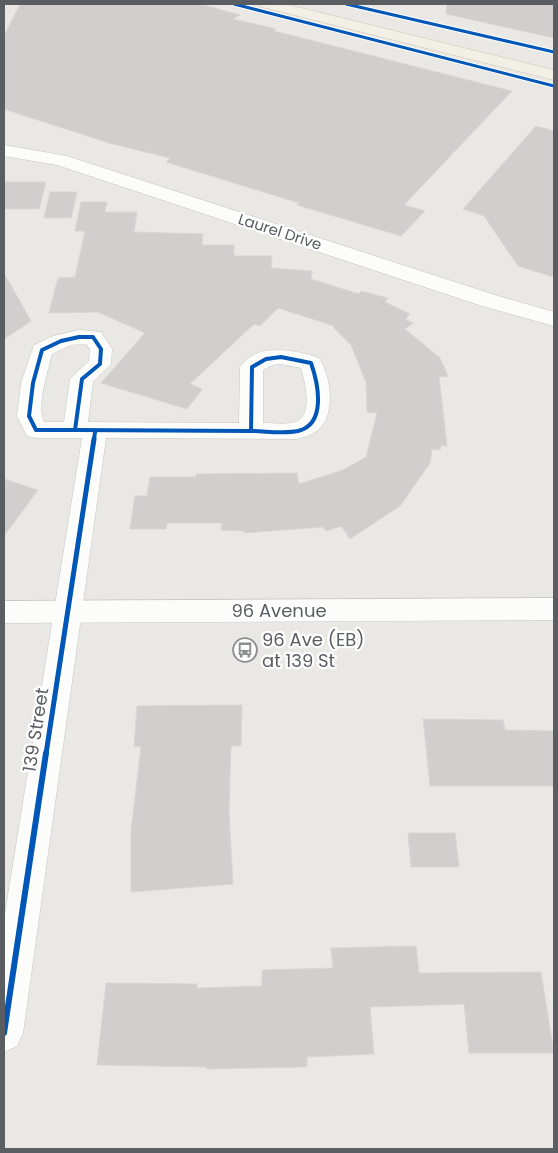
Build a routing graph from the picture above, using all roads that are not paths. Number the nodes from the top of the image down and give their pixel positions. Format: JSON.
{"nodes":[{"id":1,"x":267,"y":4,"type":"edge"},
{"id":2,"x":310,"y":4,"type":"edge"},
{"id":3,"x":554,"y":60,"type":"edge"},
{"id":4,"x":554,"y":75,"type":"edge"},
{"id":5,"x":4,"y":150,"type":"edge"},
{"id":6,"x":554,"y":318,"type":"edge"},
{"id":7,"x":251,"y":431,"type":"dead end"},
{"id":8,"x":554,"y":609,"type":"edge"},
{"id":9,"x":4,"y":612,"type":"edge"},
{"id":10,"x":68,"y":612,"type":"junction"},
{"id":11,"x":4,"y":1033,"type":"edge"}],
"edges":[{"from":1,"to":4,"type":"main road"},
{"from":2,"to":3,"type":"main road"},
{"from":5,"to":6,"type":"street","name":"Laurel Drive"},
{"from":7,"to":10,"type":"street","name":"139 Street"},
{"from":8,"to":10,"type":"street","name":"96 Avenue"},
{"from":9,"to":10,"type":"street","name":"96 Avenue"},
{"from":10,"to":11,"type":"street","name":"139 Street"}]}
